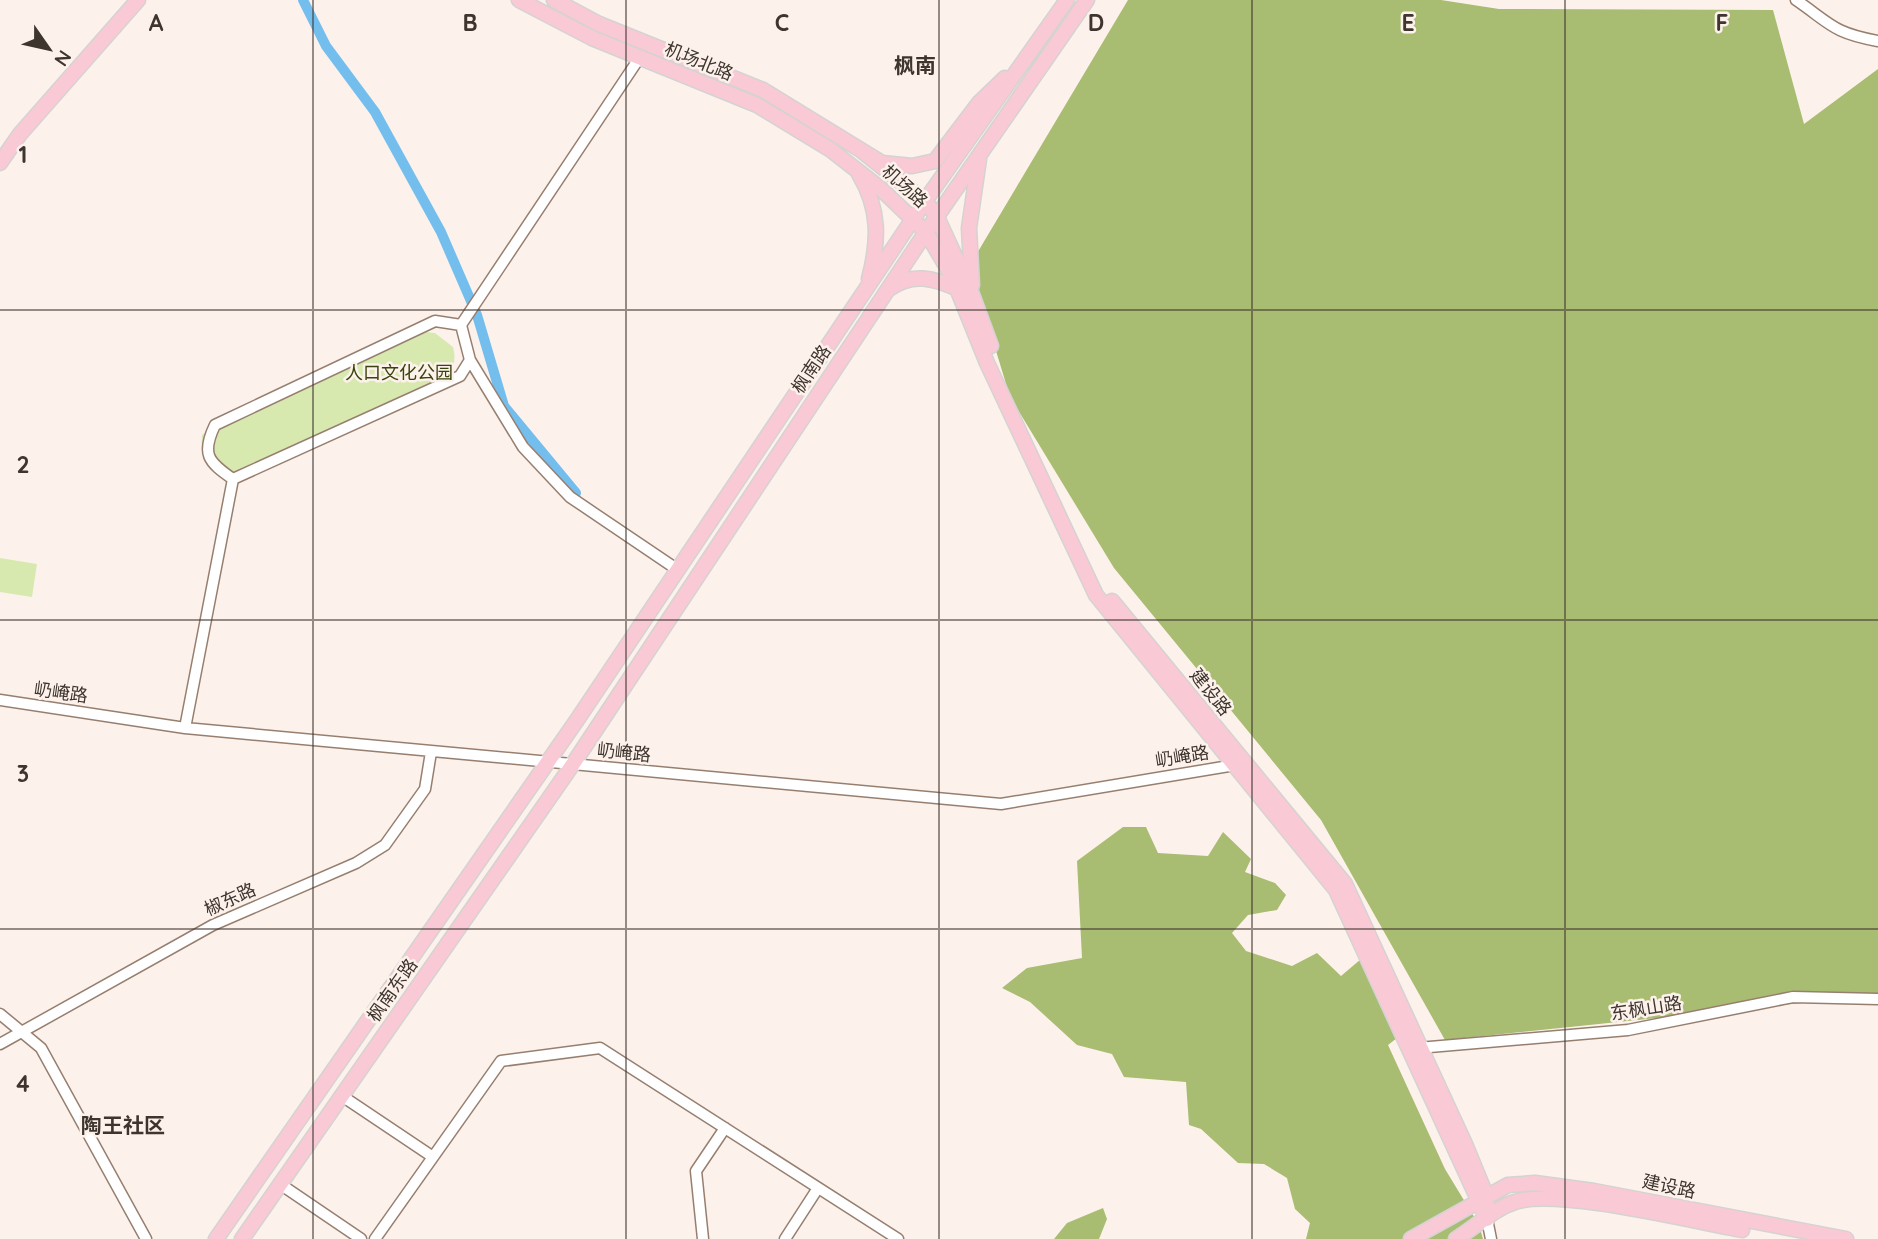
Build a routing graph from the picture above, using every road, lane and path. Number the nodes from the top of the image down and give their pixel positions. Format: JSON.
{"nodes":[{"id":1,"x":138,"y":0,"type":"edge"},
{"id":2,"x":519,"y":0,"type":"edge"},
{"id":3,"x":554,"y":0,"type":"edge"},
{"id":4,"x":1067,"y":0,"type":"edge"},
{"id":5,"x":1087,"y":0,"type":"edge"},
{"id":6,"x":1796,"y":0,"type":"edge"},
{"id":7,"x":1878,"y":41,"type":"edge"},
{"id":8,"x":640,"y":57,"type":"junction"},
{"id":9,"x":1019,"y":68,"type":"junction"},
{"id":10,"x":862,"y":151,"type":"junction"},
{"id":11,"x":980,"y":154,"type":"junction"},
{"id":12,"x":0,"y":163,"type":"edge"},
{"id":13,"x":857,"y":170,"type":"junction"},
{"id":14,"x":925,"y":201,"type":"junction"},
{"id":15,"x":937,"y":216,"type":"junction"},
{"id":16,"x":913,"y":218,"type":"junction"},
{"id":17,"x":926,"y":232,"type":"junction"},
{"id":18,"x":867,"y":287,"type":"junction"},
{"id":19,"x":958,"y":289,"type":"junction"},
{"id":20,"x":887,"y":290,"type":"junction"},
{"id":21,"x":973,"y":297,"type":"junction"},
{"id":22,"x":461,"y":325,"type":"junction"},
{"id":23,"x":470,"y":360,"type":"junction"},
{"id":24,"x":233,"y":480,"type":"junction"},
{"id":25,"x":678,"y":570,"type":"junction"},
{"id":26,"x":0,"y":700,"type":"edge"},
{"id":27,"x":185,"y":728,"type":"junction"},
{"id":28,"x":431,"y":752,"type":"junction"},
{"id":29,"x":549,"y":761,"type":"junction"},
{"id":30,"x":573,"y":764,"type":"junction"},
{"id":31,"x":1238,"y":764,"type":"junction"},
{"id":32,"x":1878,"y":999,"type":"edge"},
{"id":33,"x":0,"y":1014,"type":"edge"},
{"id":34,"x":22,"y":1032,"type":"junction"},
{"id":35,"x":0,"y":1044,"type":"edge"},
{"id":36,"x":1418,"y":1048,"type":"junction"},
{"id":37,"x":342,"y":1096,"type":"junction"},
{"id":38,"x":725,"y":1128,"type":"junction"},
{"id":39,"x":433,"y":1157,"type":"junction"},
{"id":40,"x":280,"y":1184,"type":"junction"},
{"id":41,"x":818,"y":1188,"type":"junction"},
{"id":42,"x":1481,"y":1198,"type":"junction"},
{"id":43,"x":1487,"y":1219,"type":"junction"},
{"id":44,"x":146,"y":1239,"type":"edge"},
{"id":45,"x":216,"y":1239,"type":"edge"},
{"id":46,"x":242,"y":1239,"type":"edge"},
{"id":47,"x":361,"y":1239,"type":"edge"},
{"id":48,"x":375,"y":1239,"type":"edge"},
{"id":49,"x":703,"y":1239,"type":"edge"},
{"id":50,"x":785,"y":1239,"type":"edge"},
{"id":51,"x":898,"y":1239,"type":"edge"},
{"id":52,"x":1411,"y":1239,"type":"edge"},
{"id":53,"x":1456,"y":1239,"type":"edge"},
{"id":54,"x":1491,"y":1239,"type":"edge"},
{"id":55,"x":1790,"y":1239,"type":"edge"},
{"id":56,"x":1846,"y":1239,"type":"edge"}],
"edges":[{"from":1,"to":12,"type":"main road"},
{"from":2,"to":8,"type":"main road","name":"机场北路"},
{"from":3,"to":10,"type":"main road","name":"机场北路"},
{"from":4,"to":9,"type":"main road","name":"枫南路"},
{"from":5,"to":11,"type":"main road","name":"枫南路"},
{"from":6,"to":7,"type":"street"},
{"from":8,"to":13,"type":"main road","name":"机场北路"},
{"from":8,"to":22,"type":"street"},
{"from":9,"to":10,"type":"main road"},
{"from":9,"to":14,"type":"main road","name":"枫南路"},
{"from":10,"to":14,"type":"main road","name":"机场路"},
{"from":11,"to":15,"type":"main road","name":"枫南路"},
{"from":11,"to":21,"type":"main road"},
{"from":13,"to":16,"type":"main road","name":"机场路"},
{"from":13,"to":18,"type":"main road"},
{"from":14,"to":15,"type":"main road","name":"建设路"},
{"from":14,"to":16,"type":"main road","name":"枫南路"},
{"from":15,"to":17,"type":"main road","name":"枫南路"},
{"from":15,"to":21,"type":"main road","name":"建设路"},
{"from":16,"to":17,"type":"main road","name":"机场路"},
{"from":16,"to":18,"type":"main road","name":"枫南路"},
{"from":17,"to":19,"type":"main road","name":"建设路"},
{"from":17,"to":20,"type":"main road","name":"枫南路"},
{"from":18,"to":25,"type":"main road","name":"枫南路"},
{"from":19,"to":20,"type":"main road"},
{"from":19,"to":31,"type":"main road","name":"建设路"},
{"from":20,"to":30,"type":"main road","name":"枫南路"},
{"from":21,"to":31,"type":"main road","name":"建设路"},
{"from":22,"to":23,"type":"street"},
{"from":22,"to":24,"type":"street"},
{"from":23,"to":24,"type":"street"},
{"from":23,"to":25,"type":"street"},
{"from":24,"to":27,"type":"street"},
{"from":25,"to":29,"type":"main road","name":"枫南路"},
{"from":26,"to":27,"type":"street","name":"屷崦路"},
{"from":27,"to":28,"type":"street","name":"屷崦路"},
{"from":28,"to":29,"type":"street","name":"屷崦路"},
{"from":28,"to":34,"type":"street","name":"椒东路"},
{"from":29,"to":30,"type":"street","name":"屷崦路"},
{"from":29,"to":45,"type":"main road","name":"枫南路"},
{"from":30,"to":31,"type":"street","name":"屷崦路"},
{"from":30,"to":37,"type":"main road","name":"枫南东路"},
{"from":31,"to":36,"type":"main road","name":"建设路"},
{"from":31,"to":42,"type":"main road","name":"建设路"},
{"from":32,"to":36,"type":"street","name":"东枫山路"},
{"from":33,"to":34,"type":"street"},
{"from":34,"to":35,"type":"street","name":"椒东路"},
{"from":34,"to":44,"type":"street"},
{"from":36,"to":42,"type":"main road","name":"建设路"},
{"from":37,"to":39,"type":"street"},
{"from":37,"to":40,"type":"main road","name":"枫南东路"},
{"from":38,"to":39,"type":"street"},
{"from":38,"to":41,"type":"street"},
{"from":38,"to":49,"type":"street"},
{"from":39,"to":48,"type":"street"},
{"from":40,"to":46,"type":"main road","name":"枫南东路"},
{"from":40,"to":47,"type":"street"},
{"from":41,"to":50,"type":"street"},
{"from":41,"to":51,"type":"street"},
{"from":42,"to":43,"type":"main road","name":"建设路"},
{"from":42,"to":52,"type":"main road","name":"建设路"},
{"from":42,"to":56,"type":"main road","name":"建设路"},
{"from":43,"to":53,"type":"main road","name":"建设路"},
{"from":43,"to":54,"type":"street"},
{"from":43,"to":55,"type":"main road","name":"建设路"}]}
